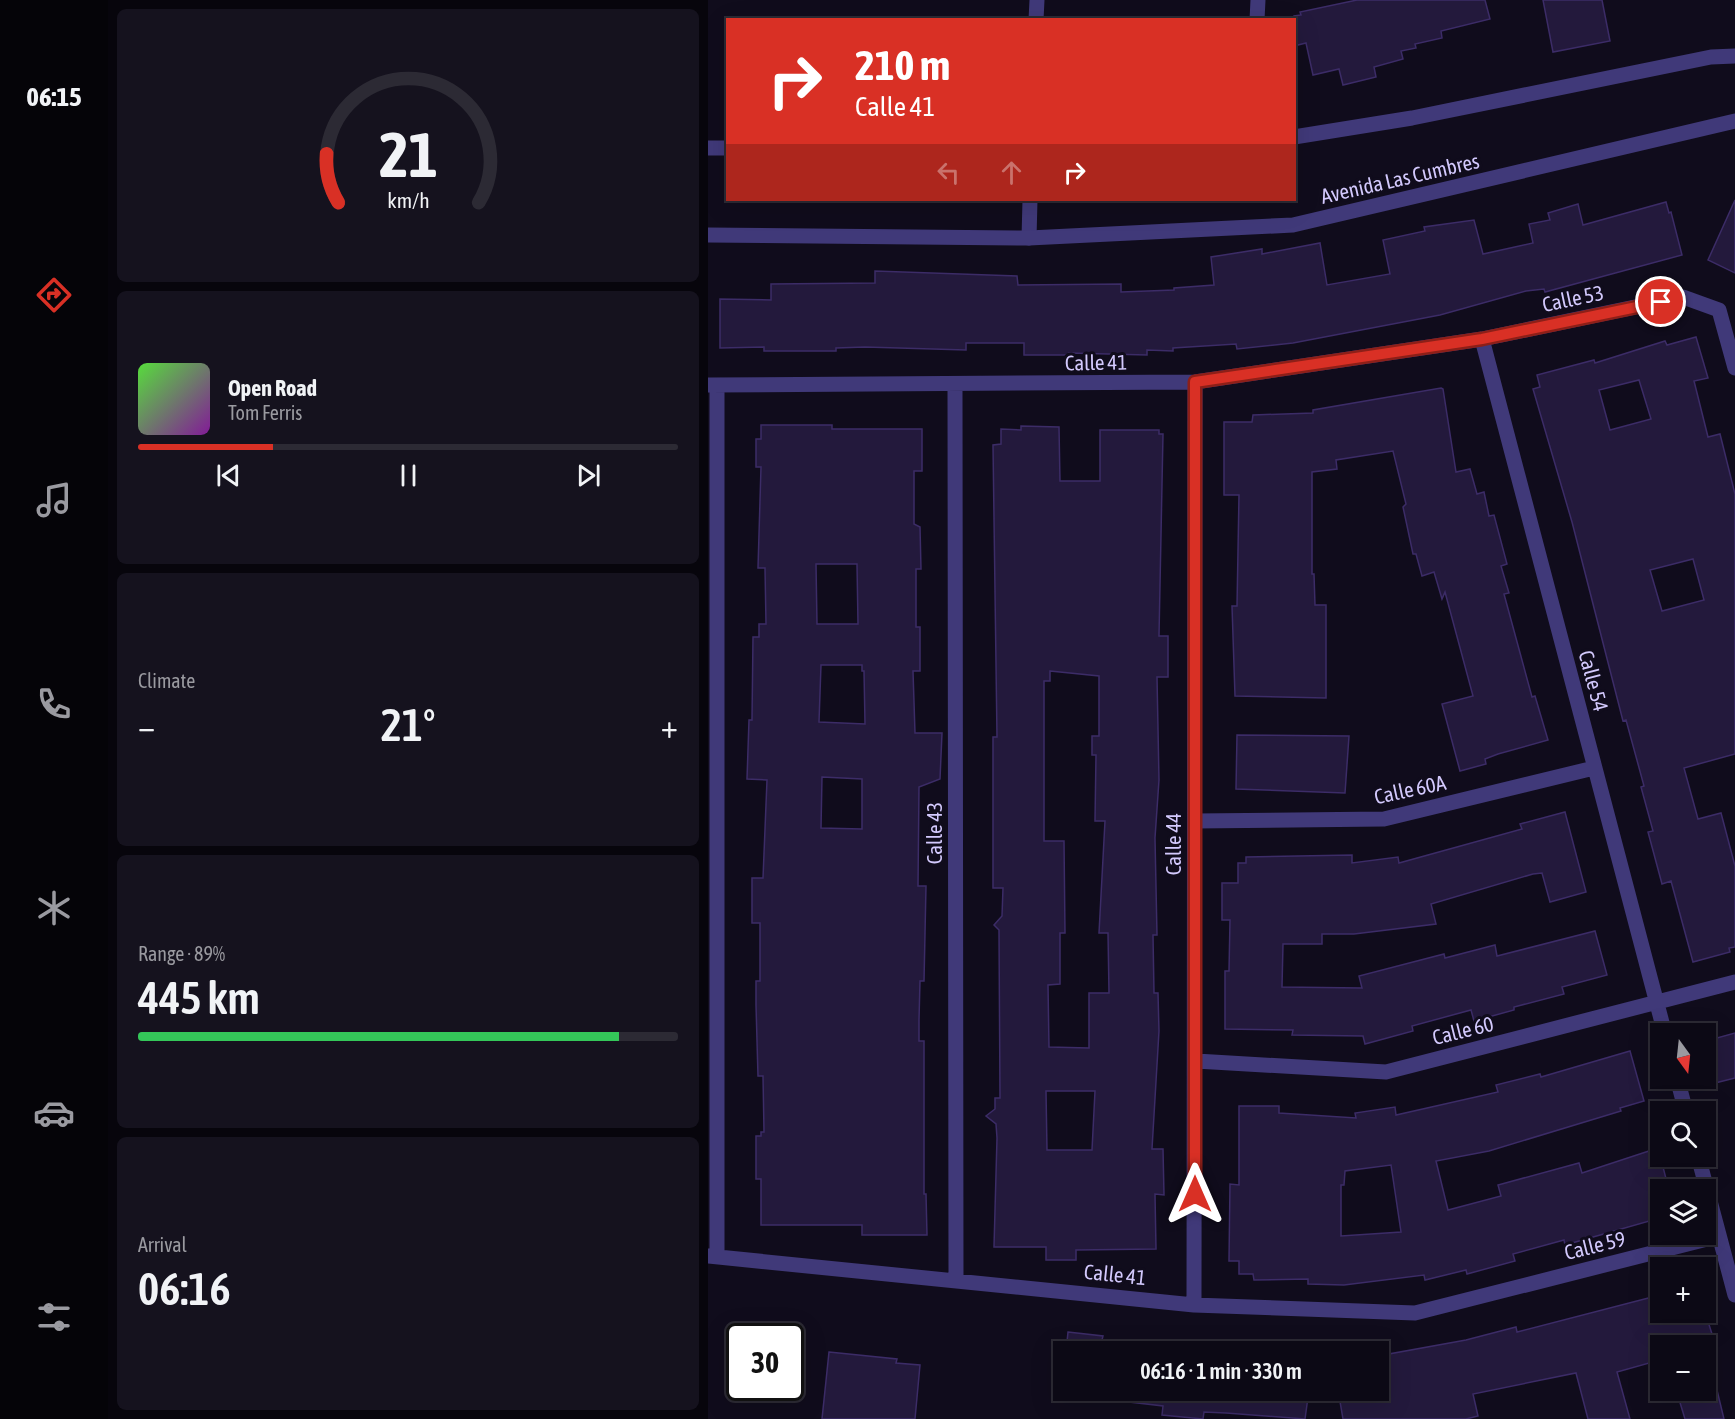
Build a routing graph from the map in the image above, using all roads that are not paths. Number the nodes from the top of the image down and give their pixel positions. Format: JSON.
{"nodes":[{"id":1,"x":1037,"y":0,"type":"edge"},
{"id":2,"x":1258,"y":0,"type":"edge"},
{"id":3,"x":1036,"y":18,"type":"edge"},
{"id":4,"x":1257,"y":18,"type":"edge"},
{"id":5,"x":1735,"y":56,"type":"edge"},
{"id":6,"x":1735,"y":121,"type":"edge"},
{"id":7,"x":1296,"y":137,"type":"edge"},
{"id":8,"x":708,"y":148,"type":"edge"},
{"id":9,"x":726,"y":148,"type":"edge"},
{"id":10,"x":1030,"y":201,"type":"edge"},
{"id":11,"x":708,"y":235,"type":"edge"},
{"id":12,"x":1029,"y":238,"type":"junction"},
{"id":13,"x":1482,"y":339,"type":"junction"},
{"id":14,"x":1735,"y":368,"type":"edge"},
{"id":15,"x":1195,"y":382,"type":"junction"},
{"id":16,"x":712,"y":385,"type":"edge"},
{"id":17,"x":955,"y":386,"type":"junction"},
{"id":18,"x":1594,"y":768,"type":"junction"},
{"id":19,"x":1195,"y":821,"type":"junction"},
{"id":20,"x":1735,"y":982,"type":"edge"},
{"id":21,"x":1657,"y":1003,"type":"junction"},
{"id":22,"x":1662,"y":1023,"type":"edge"},
{"id":23,"x":1196,"y":1061,"type":"junction"},
{"id":24,"x":1701,"y":1167,"type":"edge"},
{"id":25,"x":1719,"y":1236,"type":"junction"},
{"id":26,"x":713,"y":1256,"type":"edge"},
{"id":27,"x":956,"y":1281,"type":"junction"},
{"id":28,"x":1515,"y":1288,"type":"joint"},
{"id":29,"x":1735,"y":1295,"type":"edge"},
{"id":30,"x":1194,"y":1305,"type":"junction"}],
"edges":[{"from":1,"to":3,"type":"street"},
{"from":2,"to":4,"type":"street"},
{"from":5,"to":7,"type":"street"},
{"from":6,"to":12,"type":"street","name":"Avenida Las Cumbres"},
{"from":8,"to":9,"type":"street"},
{"from":10,"to":12,"type":"street"},
{"from":11,"to":12,"type":"street","name":"Avenida Las Cumbres"},
{"from":13,"to":14,"type":"street","name":"Calle 53"},
{"from":13,"to":15,"type":"street","name":"Calle 41"},
{"from":13,"to":18,"type":"street","name":"Calle 54"},
{"from":15,"to":17,"type":"street","name":"Calle 41"},
{"from":15,"to":19,"type":"street","name":"Calle 44"},
{"from":16,"to":17,"type":"street","name":"Calle 41"},
{"from":16,"to":26,"type":"street"},
{"from":17,"to":27,"type":"street","name":"Calle 43"},
{"from":18,"to":19,"type":"street","name":"Calle 60A"},
{"from":18,"to":21,"type":"street","name":"Calle 54"},
{"from":19,"to":23,"type":"street","name":"Calle 44"},
{"from":20,"to":21,"type":"street","name":"Calle 60"},
{"from":21,"to":22,"type":"street","name":"Calle 54"},
{"from":21,"to":23,"type":"street","name":"Calle 60"},
{"from":23,"to":30,"type":"street","name":"Calle 44"},
{"from":24,"to":25,"type":"street"},
{"from":25,"to":28,"type":"street","name":"Calle 59"},
{"from":25,"to":29,"type":"street"},
{"from":26,"to":27,"type":"street","name":"Calle 41"},
{"from":27,"to":30,"type":"street","name":"Calle 41"},
{"from":28,"to":30,"type":"street","name":"Calle 41"}]}
